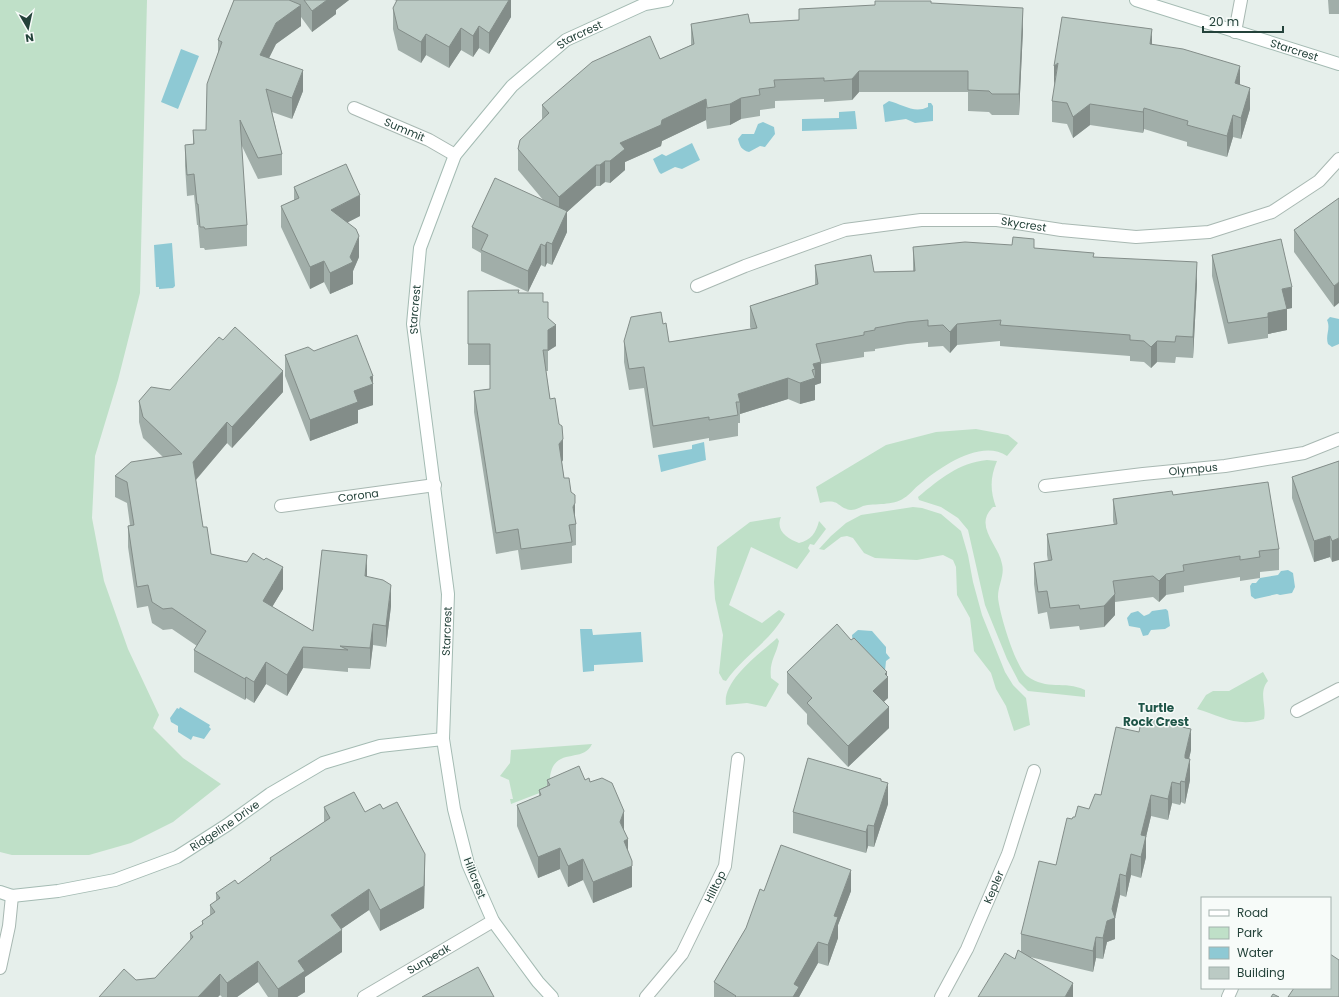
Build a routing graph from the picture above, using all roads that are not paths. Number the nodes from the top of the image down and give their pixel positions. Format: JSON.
{"nodes":[{"id":1,"x":667,"y":0,"type":"edge"},
{"id":2,"x":1136,"y":0,"type":"edge"},
{"id":3,"x":1241,"y":0,"type":"edge"},
{"id":4,"x":1234,"y":32,"type":"junction"},
{"id":5,"x":1339,"y":64,"type":"edge"},
{"id":6,"x":354,"y":108,"type":"dead end"},
{"id":7,"x":455,"y":155,"type":"junction"},
{"id":8,"x":1339,"y":158,"type":"edge"},
{"id":9,"x":697,"y":286,"type":"dead end"},
{"id":10,"x":1339,"y":439,"type":"edge"},
{"id":11,"x":435,"y":485,"type":"junction"},
{"id":12,"x":1045,"y":486,"type":"dead end"},
{"id":13,"x":280,"y":506,"type":"dead end"},
{"id":14,"x":1339,"y":689,"type":"edge"},
{"id":15,"x":1296,"y":711,"type":"dead end"},
{"id":16,"x":443,"y":739,"type":"junction"},
{"id":17,"x":738,"y":759,"type":"dead end"},
{"id":18,"x":1034,"y":771,"type":"dead end"},
{"id":19,"x":0,"y":892,"type":"edge"},
{"id":20,"x":12,"y":896,"type":"junction"},
{"id":21,"x":493,"y":921,"type":"junction"},
{"id":22,"x":0,"y":968,"type":"edge"},
{"id":23,"x":364,"y":997,"type":"edge"},
{"id":24,"x":552,"y":997,"type":"edge"},
{"id":25,"x":646,"y":997,"type":"edge"},
{"id":26,"x":941,"y":997,"type":"edge"}],
"edges":[{"from":1,"to":7,"type":"street","name":"Starcrest"},
{"from":2,"to":4,"type":"street","name":"Starcrest"},
{"from":3,"to":4,"type":"street"},
{"from":4,"to":5,"type":"street","name":"Starcrest"},
{"from":6,"to":7,"type":"street","name":"Summit"},
{"from":7,"to":11,"type":"street","name":"Starcrest"},
{"from":8,"to":9,"type":"street","name":"Skycrest"},
{"from":10,"to":12,"type":"street","name":"Olympus"},
{"from":11,"to":13,"type":"street","name":"Corona"},
{"from":11,"to":16,"type":"street","name":"Starcrest"},
{"from":14,"to":15,"type":"street"},
{"from":16,"to":20,"type":"street","name":"Ridgeline Drive"},
{"from":16,"to":21,"type":"street","name":"Hillcrest"},
{"from":17,"to":25,"type":"street","name":"Hilltop"},
{"from":18,"to":26,"type":"street","name":"Kepler"},
{"from":19,"to":20,"type":"street","name":"Ridgeline Drive"},
{"from":20,"to":22,"type":"street"},
{"from":21,"to":23,"type":"street","name":"Sunpeak"},
{"from":21,"to":24,"type":"street","name":"Hillcrest"}]}
